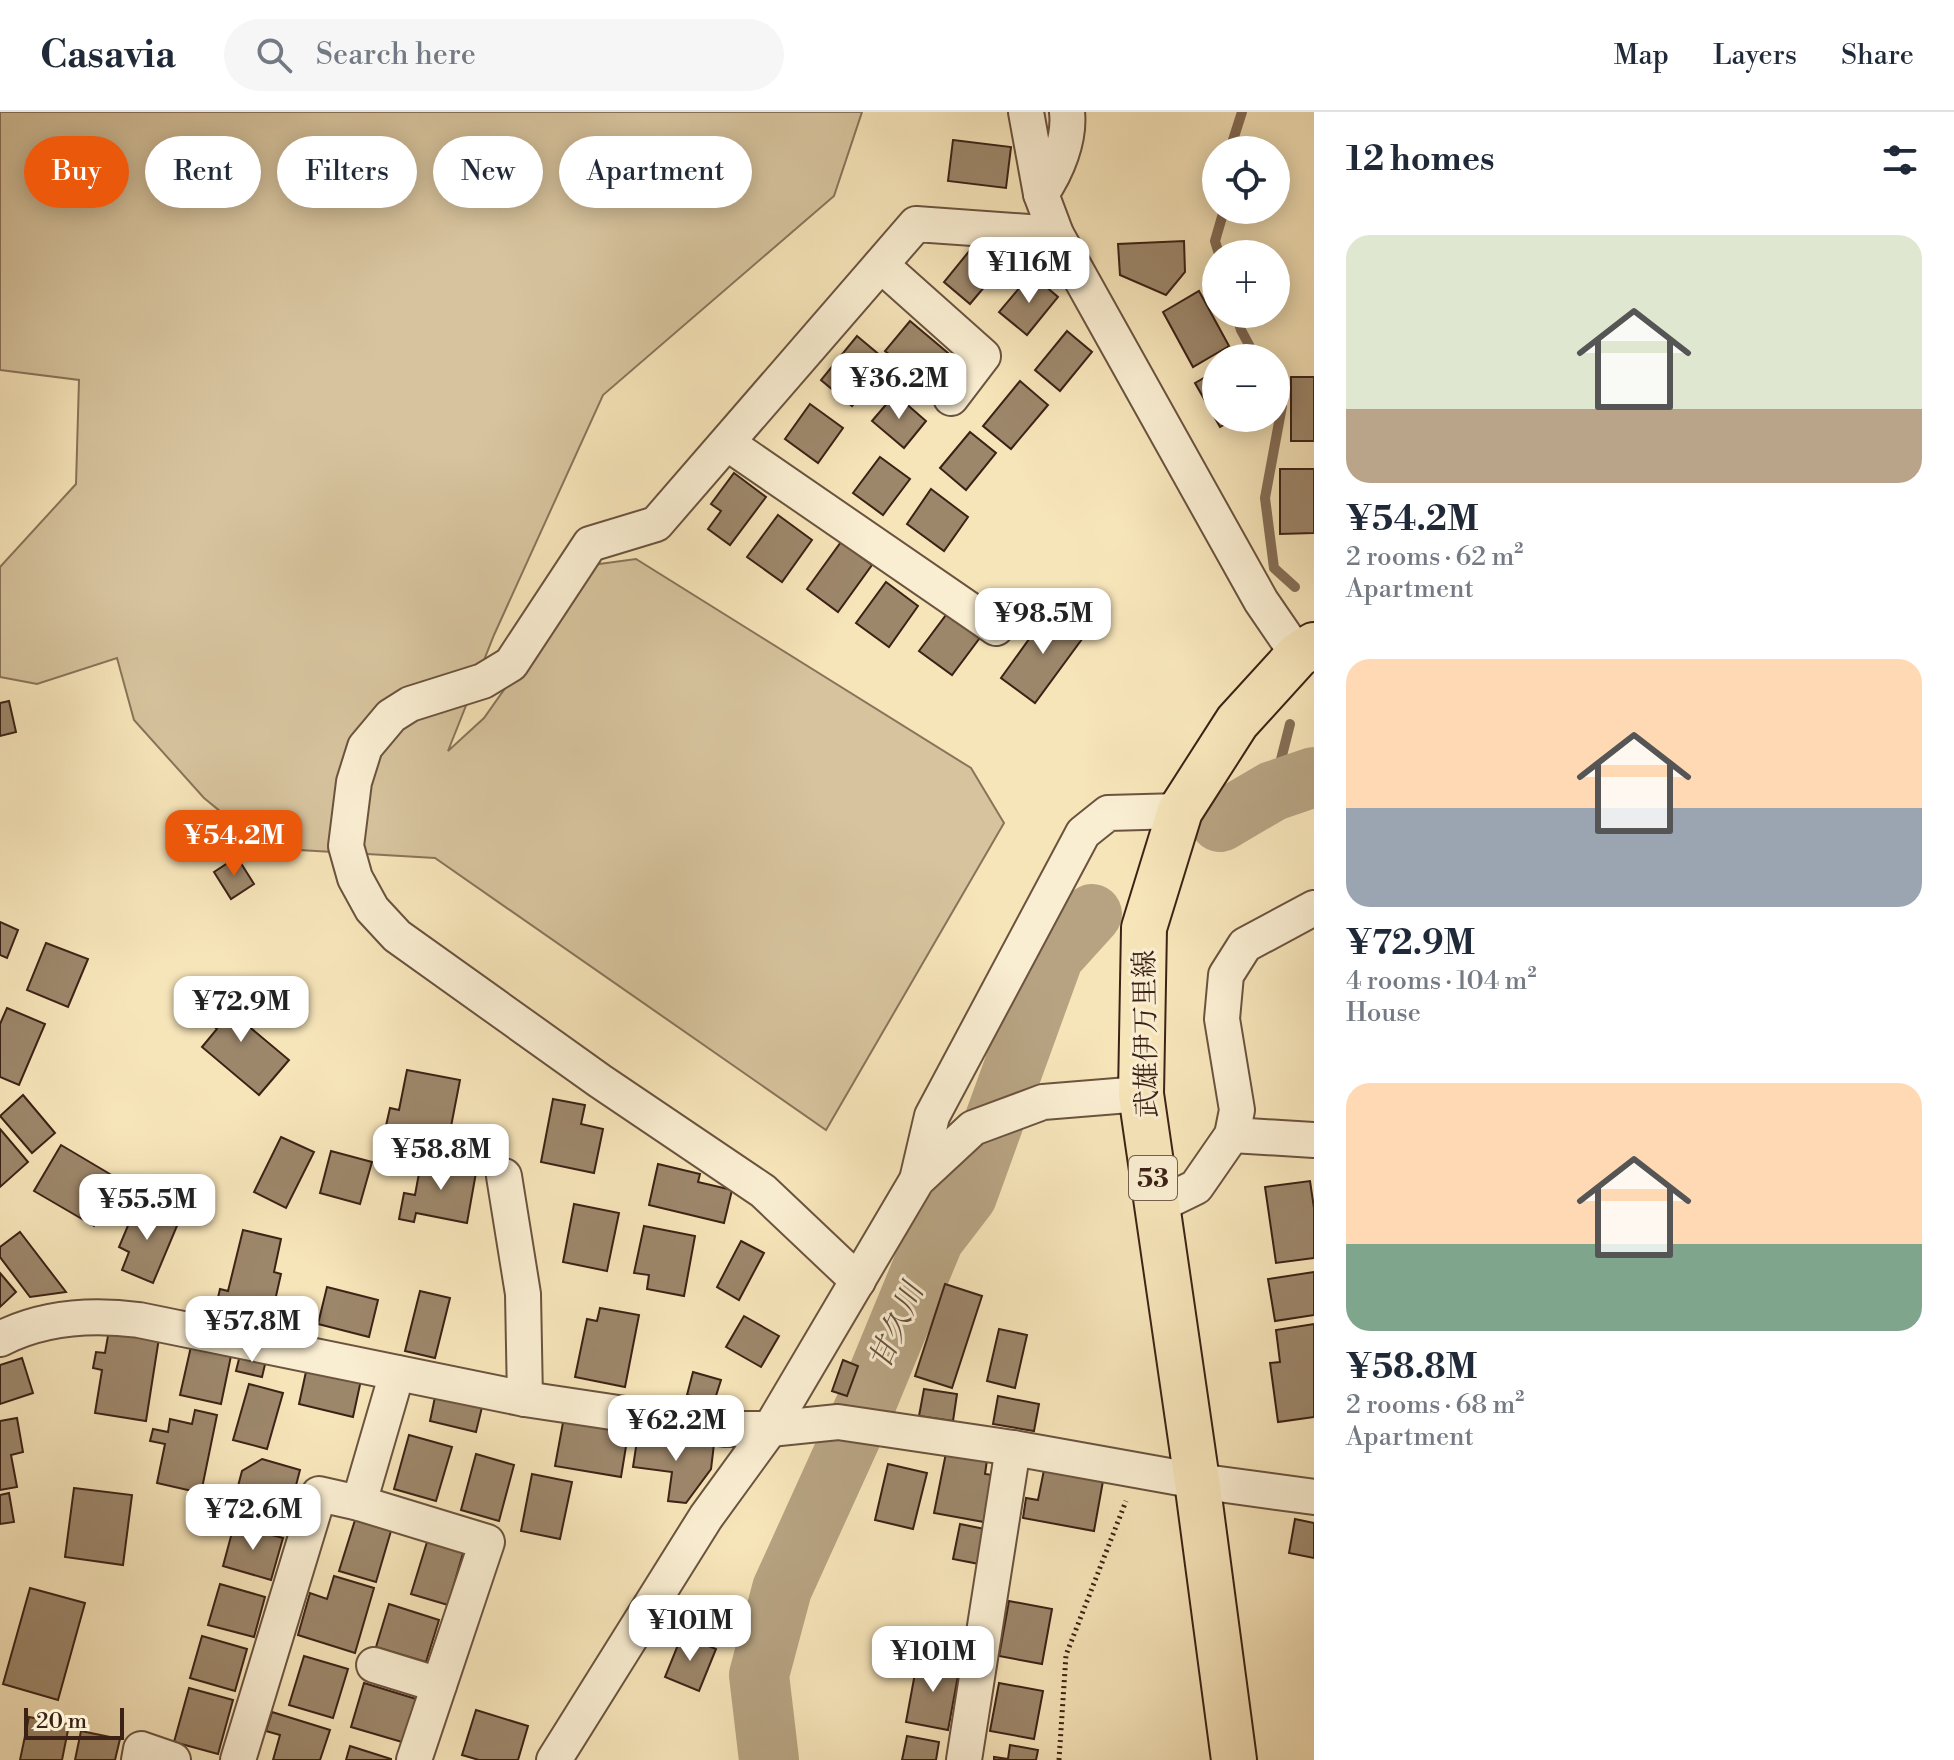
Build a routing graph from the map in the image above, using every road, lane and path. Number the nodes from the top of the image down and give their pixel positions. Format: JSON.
{"nodes":[{"id":1,"x":1026,"y":112,"type":"edge"},
{"id":2,"x":1067,"y":112,"type":"edge"},
{"id":3,"x":1041,"y":194,"type":"junction"},
{"id":4,"x":1056,"y":234,"type":"junction"},
{"id":5,"x":881,"y":265,"type":"junction"},
{"id":6,"x":951,"y":398,"type":"dead end"},
{"id":7,"x":727,"y":443,"type":"junction"},
{"id":8,"x":996,"y":628,"type":"dead end"},
{"id":9,"x":1306,"y":650,"type":"edge"},
{"id":10,"x":1180,"y":811,"type":"junction"},
{"id":11,"x":1314,"y":908,"type":"edge"},
{"id":12,"x":1141,"y":1094,"type":"junction"},
{"id":13,"x":1232,"y":1135,"type":"junction"},
{"id":14,"x":1314,"y":1140,"type":"edge"},
{"id":15,"x":504,"y":1176,"type":"dead end"},
{"id":16,"x":917,"y":1180,"type":"junction"},
{"id":17,"x":1157,"y":1206,"type":"junction"},
{"id":18,"x":858,"y":1281,"type":"junction"},
{"id":19,"x":0,"y":1339,"type":"edge"},
{"id":20,"x":397,"y":1373,"type":"junction"},
{"id":21,"x":525,"y":1399,"type":"junction"},
{"id":22,"x":770,"y":1429,"type":"junction"},
{"id":23,"x":1013,"y":1448,"type":"junction"},
{"id":24,"x":1138,"y":1470,"type":"junction"},
{"id":25,"x":1197,"y":1481,"type":"junction"},
{"id":26,"x":1314,"y":1497,"type":"edge"},
{"id":27,"x":359,"y":1503,"type":"junction"},
{"id":28,"x":374,"y":1665,"type":"dead end"},
{"id":29,"x":439,"y":1685,"type":"junction"},
{"id":30,"x":139,"y":1760,"type":"edge"},
{"id":31,"x":173,"y":1760,"type":"edge"},
{"id":32,"x":238,"y":1760,"type":"edge"},
{"id":33,"x":414,"y":1760,"type":"edge"},
{"id":34,"x":554,"y":1760,"type":"edge"},
{"id":35,"x":964,"y":1760,"type":"edge"},
{"id":36,"x":1059,"y":1760,"type":"edge"},
{"id":37,"x":1234,"y":1760,"type":"edge"}],
"edges":[{"from":1,"to":3,"type":"street"},
{"from":2,"to":3,"type":"street"},
{"from":3,"to":4,"type":"street"},
{"from":4,"to":5,"type":"street"},
{"from":4,"to":9,"type":"street"},
{"from":5,"to":6,"type":"street"},
{"from":5,"to":7,"type":"street"},
{"from":7,"to":8,"type":"street"},
{"from":7,"to":18,"type":"street"},
{"from":9,"to":10,"type":"main road","name":"武雄伊万里線","number":"53"},
{"from":10,"to":12,"type":"main road","name":"武雄伊万里線","number":"53"},
{"from":10,"to":16,"type":"street"},
{"from":11,"to":13,"type":"street"},
{"from":12,"to":16,"type":"street"},
{"from":12,"to":17,"type":"main road","name":"武雄伊万里線","number":"53"},
{"from":13,"to":14,"type":"street"},
{"from":13,"to":17,"type":"street"},
{"from":15,"to":21,"type":"street"},
{"from":16,"to":18,"type":"street"},
{"from":17,"to":25,"type":"main road","name":"武雄伊万里線","number":"53"},
{"from":18,"to":22,"type":"street"},
{"from":19,"to":20,"type":"street"},
{"from":20,"to":21,"type":"street"},
{"from":20,"to":27,"type":"street"},
{"from":21,"to":22,"type":"street"},
{"from":22,"to":23,"type":"street"},
{"from":22,"to":34,"type":"street"},
{"from":23,"to":24,"type":"street"},
{"from":23,"to":35,"type":"street"},
{"from":24,"to":25,"type":"street"},
{"from":24,"to":36,"type":"path"},
{"from":25,"to":26,"type":"street"},
{"from":25,"to":37,"type":"main road","name":"武雄伊万里線","number":"53"},
{"from":27,"to":29,"type":"street"},
{"from":27,"to":32,"type":"street"},
{"from":28,"to":29,"type":"street"},
{"from":29,"to":33,"type":"street"},
{"from":30,"to":31,"type":"street"}]}
